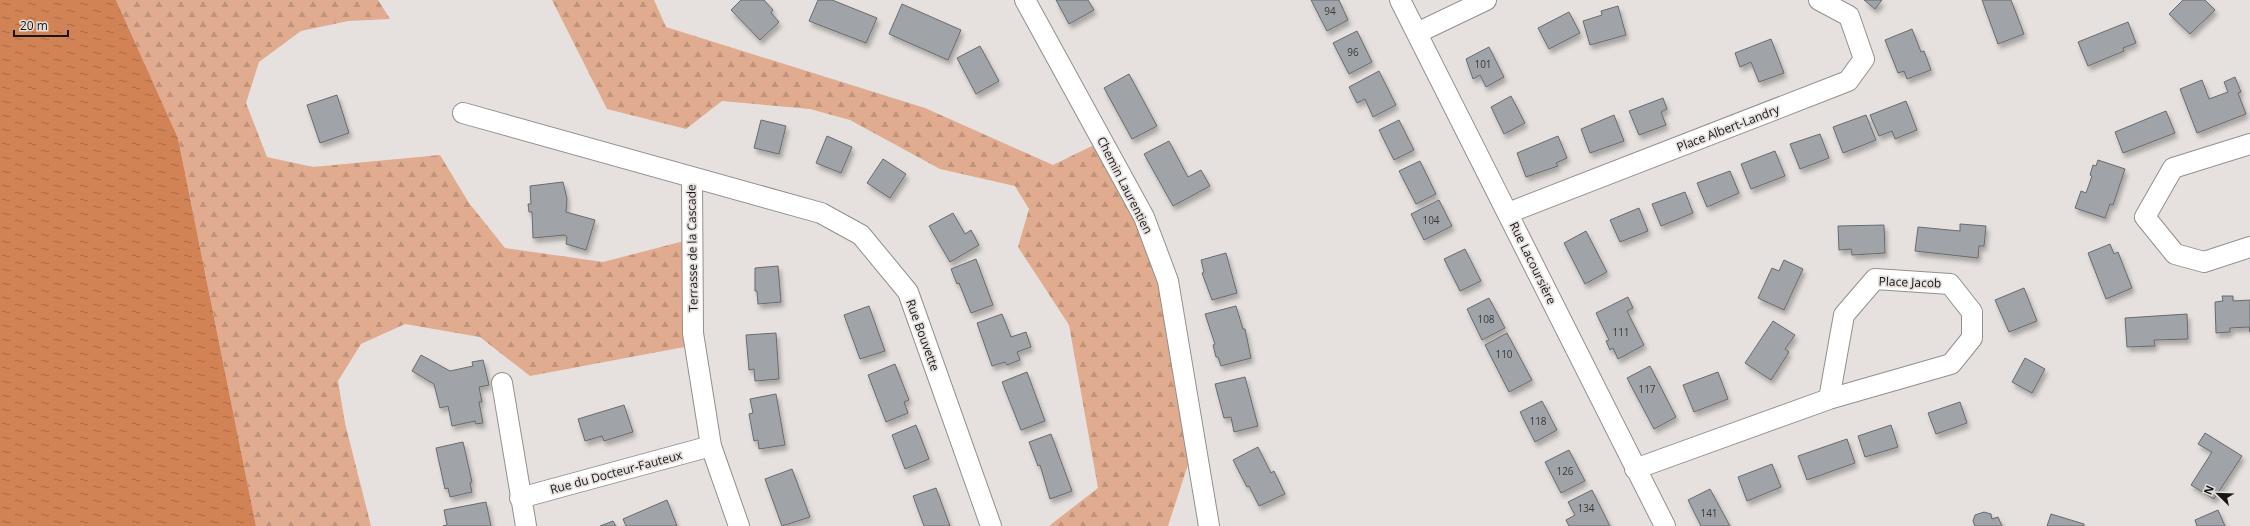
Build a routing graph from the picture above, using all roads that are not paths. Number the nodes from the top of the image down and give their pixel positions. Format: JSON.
{"nodes":[{"id":1,"x":1025,"y":0,"type":"edge"},
{"id":2,"x":1400,"y":0,"type":"edge"},
{"id":3,"x":1486,"y":0,"type":"edge"},
{"id":4,"x":1819,"y":0,"type":"edge"},
{"id":5,"x":1417,"y":33,"type":"junction"},
{"id":6,"x":464,"y":113,"type":"dead end"},
{"id":7,"x":2250,"y":144,"type":"edge"},
{"id":8,"x":692,"y":177,"type":"junction"},
{"id":9,"x":1508,"y":213,"type":"junction"},
{"id":10,"x":2250,"y":247,"type":"edge"},
{"id":11,"x":502,"y":383,"type":"dead end"},
{"id":12,"x":1829,"y":399,"type":"junction"},
{"id":13,"x":711,"y":446,"type":"junction"},
{"id":14,"x":1635,"y":469,"type":"junction"},
{"id":15,"x":520,"y":498,"type":"junction"},
{"id":16,"x":526,"y":526,"type":"edge"},
{"id":17,"x":739,"y":526,"type":"edge"},
{"id":18,"x":991,"y":526,"type":"edge"},
{"id":19,"x":1209,"y":526,"type":"edge"},
{"id":20,"x":1665,"y":526,"type":"edge"}],
"edges":[{"from":1,"to":19,"type":"street","name":"Chemin Laurentien"},
{"from":2,"to":5,"type":"street","name":"Rue Lacoursière"},
{"from":3,"to":5,"type":"street"},
{"from":4,"to":9,"type":"street","name":"Place Albert-Landry"},
{"from":5,"to":9,"type":"street","name":"Rue Lacoursière"},
{"from":6,"to":8,"type":"street","name":"Terrasse de la Cascade"},
{"from":7,"to":10,"type":"street"},
{"from":8,"to":13,"type":"street","name":"Terrasse de la Cascade"},
{"from":8,"to":18,"type":"street","name":"Rue Bouvette"},
{"from":9,"to":14,"type":"street","name":"Rue Lacoursière"},
{"from":11,"to":15,"type":"street"},
{"from":12,"to":12,"type":"street","name":"Place Jacob"},
{"from":12,"to":14,"type":"street","name":"Place Jacob"},
{"from":13,"to":15,"type":"street","name":"Rue du Docteur-Fauteux"},
{"from":13,"to":17,"type":"street","name":"Terrasse de la Cascade"},
{"from":14,"to":20,"type":"street","name":"Rue Lacoursière"},
{"from":15,"to":16,"type":"street"}]}
